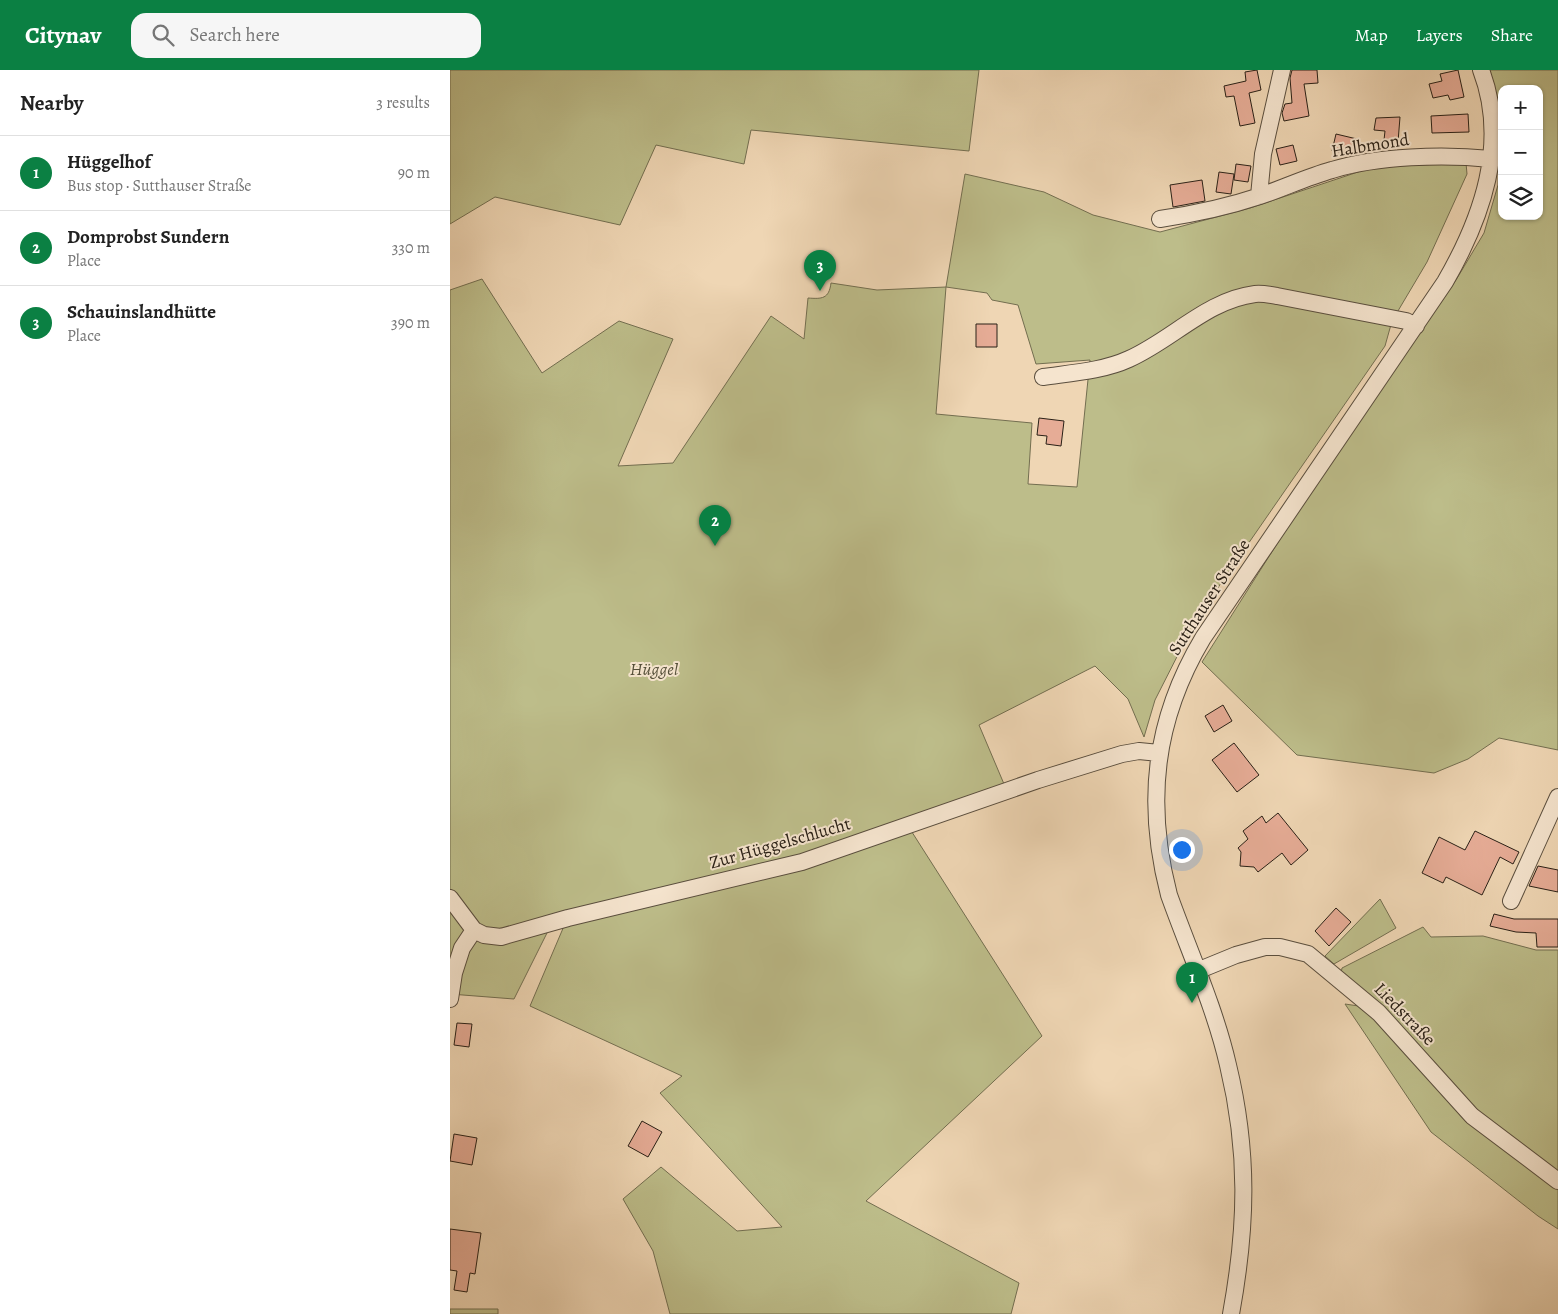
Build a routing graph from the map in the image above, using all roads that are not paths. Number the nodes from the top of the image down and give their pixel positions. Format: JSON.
{"nodes":[{"id":1,"x":1282,"y":70,"type":"edge"},
{"id":2,"x":1481,"y":70,"type":"edge"},
{"id":3,"x":1491,"y":159,"type":"junction"},
{"id":4,"x":1259,"y":196,"type":"junction"},
{"id":5,"x":1160,"y":220,"type":"dead end"},
{"id":6,"x":1416,"y":326,"type":"junction"},
{"id":7,"x":1043,"y":377,"type":"dead end"},
{"id":8,"x":1159,"y":753,"type":"junction"},
{"id":9,"x":1558,"y":797,"type":"edge"},
{"id":10,"x":450,"y":898,"type":"edge"},
{"id":11,"x":1511,"y":901,"type":"dead end"},
{"id":12,"x":474,"y":930,"type":"junction"},
{"id":13,"x":1197,"y":971,"type":"junction"},
{"id":14,"x":450,"y":999,"type":"edge"},
{"id":15,"x":1558,"y":1181,"type":"edge"},
{"id":16,"x":1231,"y":1314,"type":"edge"}],
"edges":[{"from":1,"to":4,"type":"street"},
{"from":2,"to":3,"type":"street","name":"Sutthauser Straße"},
{"from":3,"to":4,"type":"street","name":"Halbmond"},
{"from":3,"to":6,"type":"street","name":"Sutthauser Straße"},
{"from":4,"to":5,"type":"street","name":"Halbmond"},
{"from":6,"to":7,"type":"street"},
{"from":6,"to":8,"type":"street","name":"Sutthauser Straße"},
{"from":8,"to":12,"type":"street","name":"Zur Hüggelschlucht"},
{"from":8,"to":13,"type":"street","name":"Sutthauser Straße"},
{"from":9,"to":11,"type":"street"},
{"from":10,"to":12,"type":"street"},
{"from":12,"to":14,"type":"street"},
{"from":13,"to":15,"type":"street","name":"Liedstraße"},
{"from":13,"to":16,"type":"street","name":"Sutthauser Straße"}]}
